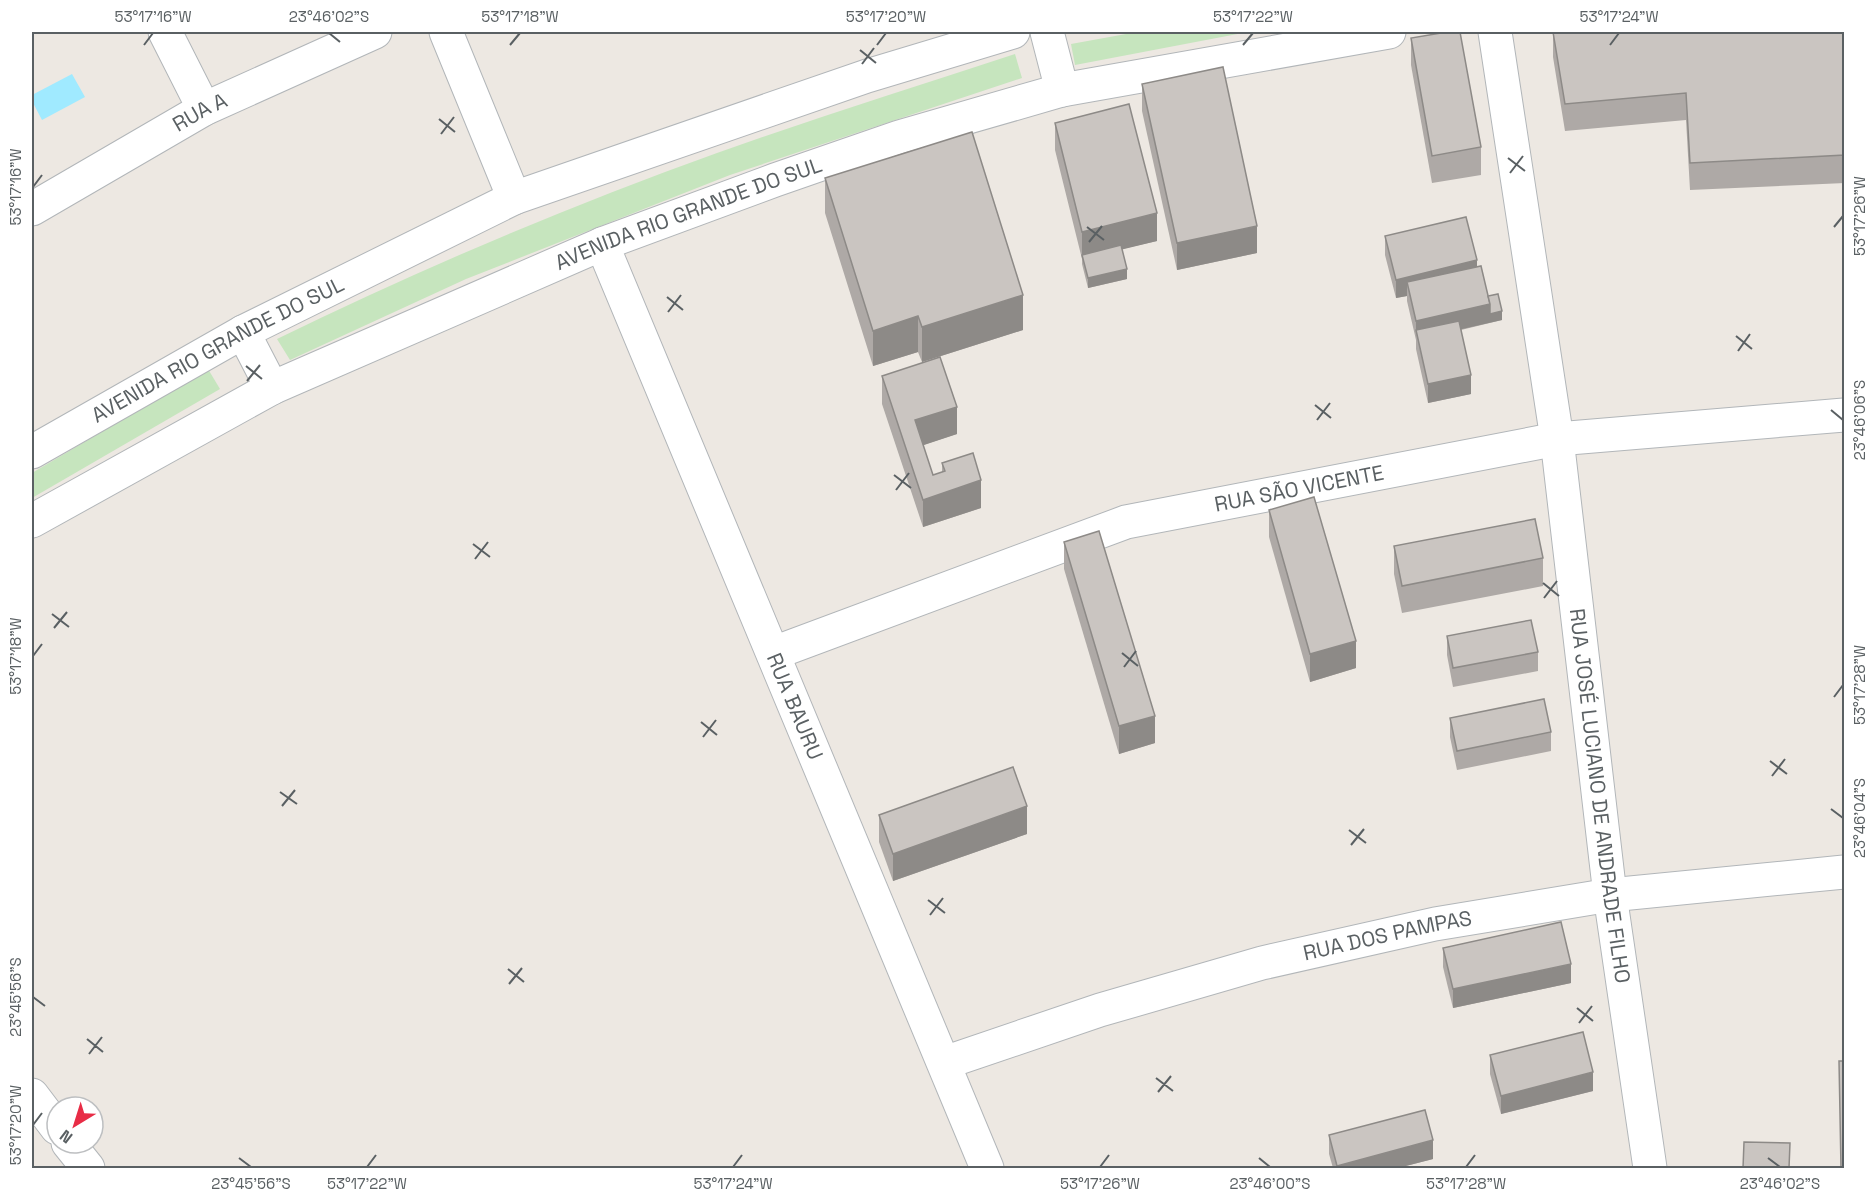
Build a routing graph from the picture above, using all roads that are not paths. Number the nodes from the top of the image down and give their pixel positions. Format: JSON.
{"nodes":[{"id":1,"x":165,"y":32,"type":"edge"},
{"id":2,"x":375,"y":32,"type":"edge"},
{"id":3,"x":446,"y":32,"type":"edge"},
{"id":4,"x":1013,"y":32,"type":"edge"},
{"id":5,"x":1047,"y":32,"type":"edge"},
{"id":6,"x":1389,"y":32,"type":"edge"},
{"id":7,"x":1495,"y":32,"type":"edge"},
{"id":8,"x":1062,"y":90,"type":"junction"},
{"id":9,"x":204,"y":109,"type":"junction"},
{"id":10,"x":514,"y":198,"type":"junction"},
{"id":11,"x":32,"y":209,"type":"edge"},
{"id":12,"x":602,"y":244,"type":"junction"},
{"id":13,"x":243,"y":332,"type":"junction"},
{"id":14,"x":272,"y":388,"type":"junction"},
{"id":15,"x":1845,"y":415,"type":"edge"},
{"id":16,"x":1557,"y":439,"type":"junction"},
{"id":17,"x":32,"y":452,"type":"edge"},
{"id":18,"x":32,"y":521,"type":"edge"},
{"id":19,"x":774,"y":653,"type":"junction"},
{"id":20,"x":1845,"y":872,"type":"edge"},
{"id":21,"x":1610,"y":895,"type":"junction"},
{"id":22,"x":944,"y":1063,"type":"junction"},
{"id":23,"x":32,"y":1095,"type":"edge"},
{"id":24,"x":45,"y":1112,"type":"edge"},
{"id":25,"x":78,"y":1155,"type":"edge"},
{"id":26,"x":88,"y":1168,"type":"edge"},
{"id":27,"x":987,"y":1168,"type":"edge"},
{"id":28,"x":1650,"y":1168,"type":"edge"}],
"edges":[{"from":1,"to":9,"type":"street"},
{"from":2,"to":9,"type":"street","name":"RUA A"},
{"from":3,"to":10,"type":"street"},
{"from":4,"to":10,"type":"street","name":"AVENIDA RIO GRANDE DO SUL"},
{"from":5,"to":8,"type":"street"},
{"from":6,"to":8,"type":"street","name":"AVENIDA RIO GRANDE DO SUL"},
{"from":7,"to":16,"type":"street","name":"RUA JOSÉ LUCIANO DE ANDRADE FILHO"},
{"from":8,"to":12,"type":"street","name":"AVENIDA RIO GRANDE DO SUL"},
{"from":9,"to":11,"type":"street","name":"RUA A"},
{"from":10,"to":13,"type":"street","name":"AVENIDA RIO GRANDE DO SUL"},
{"from":12,"to":14,"type":"street","name":"AVENIDA RIO GRANDE DO SUL"},
{"from":12,"to":19,"type":"street","name":"RUA BAURU"},
{"from":13,"to":14,"type":"street"},
{"from":13,"to":17,"type":"street","name":"AVENIDA RIO GRANDE DO SUL"},
{"from":14,"to":18,"type":"street","name":"AVENIDA RIO GRANDE DO SUL"},
{"from":15,"to":16,"type":"street","name":"RUA SÃO VICENTE"},
{"from":16,"to":19,"type":"street","name":"RUA SÃO VICENTE"},
{"from":16,"to":21,"type":"street","name":"RUA JOSÉ LUCIANO DE ANDRADE FILHO"},
{"from":19,"to":22,"type":"street","name":"RUA BAURU"},
{"from":20,"to":21,"type":"street","name":"RUA DOS PAMPAS"},
{"from":21,"to":22,"type":"street","name":"RUA DOS PAMPAS"},
{"from":21,"to":28,"type":"street","name":"RUA JOSÉ LUCIANO DE ANDRADE FILHO"},
{"from":22,"to":27,"type":"street","name":"RUA BAURU"},
{"from":23,"to":24,"type":"street"},
{"from":25,"to":26,"type":"street"}]}
